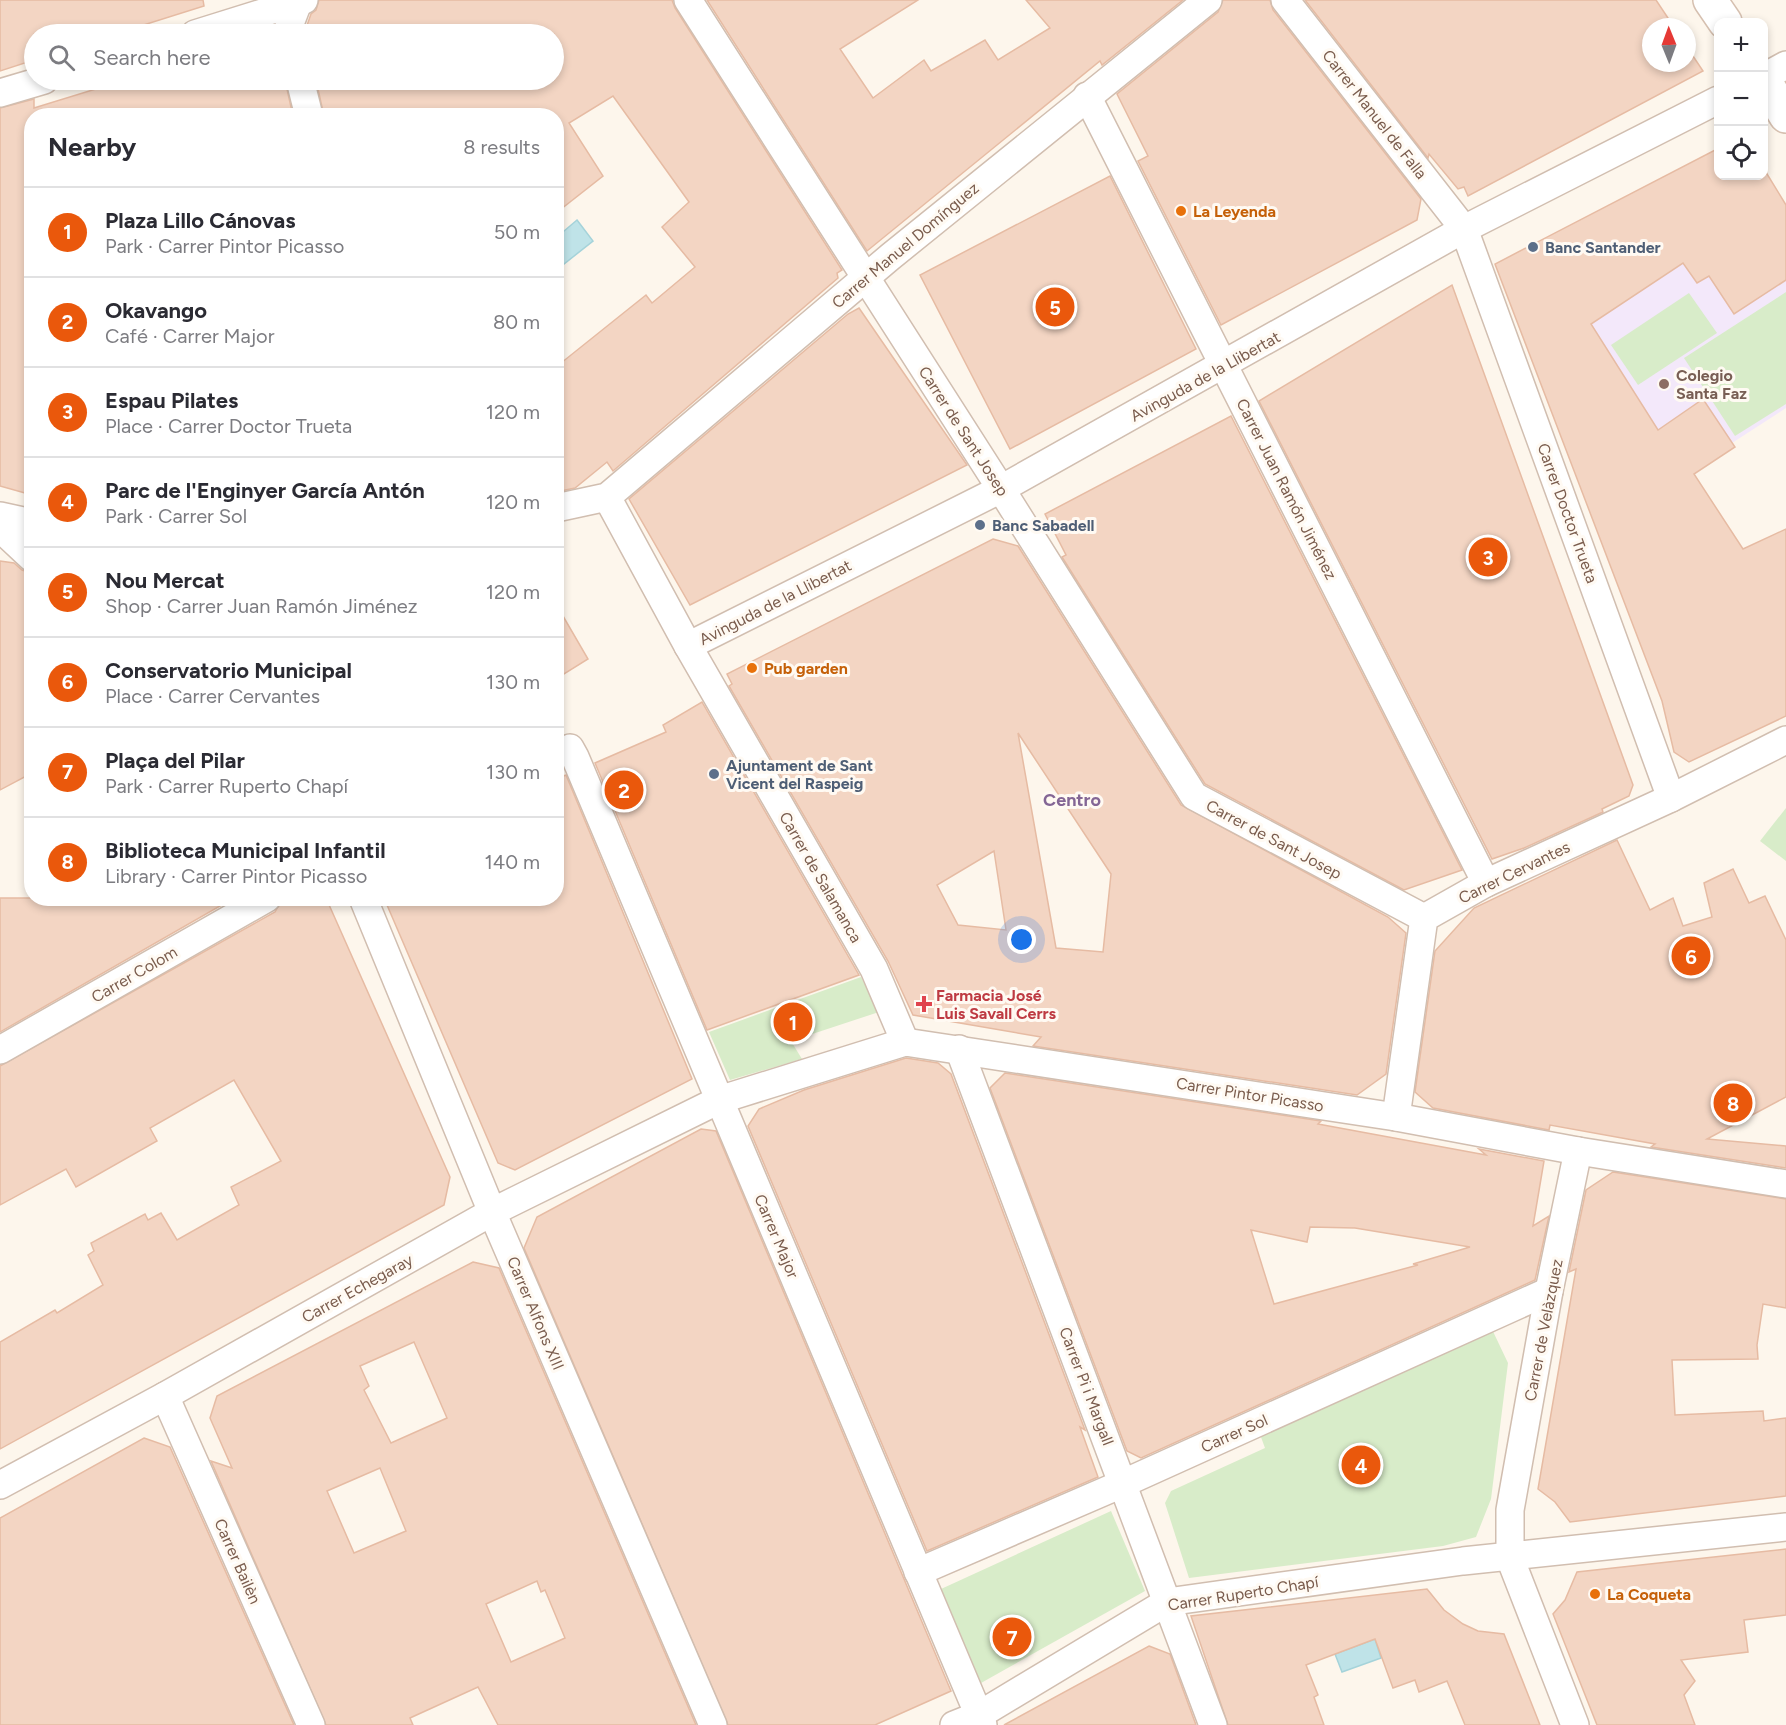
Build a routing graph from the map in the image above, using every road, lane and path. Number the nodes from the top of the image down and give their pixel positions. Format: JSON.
{"nodes":[{"id":1,"x":688,"y":0,"type":"edge"},
{"id":2,"x":1208,"y":0,"type":"edge"},
{"id":3,"x":1285,"y":0,"type":"edge"},
{"id":4,"x":1710,"y":0,"type":"edge"},
{"id":5,"x":301,"y":1,"type":"edge"},
{"id":6,"x":1722,"y":18,"type":"edge"},
{"id":7,"x":227,"y":24,"type":"edge"},
{"id":8,"x":290,"y":24,"type":"edge"},
{"id":9,"x":1786,"y":65,"type":"edge"},
{"id":10,"x":1768,"y":76,"type":"edge"},
{"id":11,"x":24,"y":86,"type":"edge"},
{"id":12,"x":1768,"y":86,"type":"edge"},
{"id":13,"x":302,"y":90,"type":"edge"},
{"id":14,"x":0,"y":93,"type":"edge"},
{"id":15,"x":1087,"y":96,"type":"junction"},
{"id":16,"x":1714,"y":103,"type":"edge"},
{"id":17,"x":307,"y":108,"type":"edge"},
{"id":18,"x":1786,"y":116,"type":"edge"},
{"id":19,"x":1464,"y":229,"type":"junction"},
{"id":20,"x":866,"y":277,"type":"junction"},
{"id":21,"x":1225,"y":366,"type":"junction"},
{"id":22,"x":1002,"y":489,"type":"junction"},
{"id":23,"x":607,"y":497,"type":"junction"},
{"id":24,"x":564,"y":506,"type":"edge"},
{"id":25,"x":0,"y":516,"type":"edge"},
{"id":26,"x":24,"y":521,"type":"edge"},
{"id":27,"x":0,"y":528,"type":"edge"},
{"id":28,"x":24,"y":550,"type":"edge"},
{"id":29,"x":688,"y":646,"type":"junction"},
{"id":30,"x":1786,"y":740,"type":"edge"},
{"id":31,"x":564,"y":753,"type":"edge"},
{"id":32,"x":1671,"y":798,"type":"junction"},
{"id":33,"x":1486,"y":883,"type":"junction"},
{"id":34,"x":253,"y":906,"type":"edge"},
{"id":35,"x":366,"y":906,"type":"edge"},
{"id":36,"x":1424,"y":918,"type":"junction"},
{"id":37,"x":905,"y":1042,"type":"junction"},
{"id":38,"x":959,"y":1049,"type":"junction"},
{"id":39,"x":0,"y":1050,"type":"edge"},
{"id":40,"x":720,"y":1100,"type":"junction"},
{"id":41,"x":1396,"y":1117,"type":"junction"},
{"id":42,"x":1578,"y":1151,"type":"junction"},
{"id":43,"x":1786,"y":1184,"type":"edge"},
{"id":44,"x":492,"y":1212,"type":"junction"},
{"id":45,"x":1549,"y":1291,"type":"junction"},
{"id":46,"x":165,"y":1396,"type":"junction"},
{"id":47,"x":1124,"y":1483,"type":"junction"},
{"id":48,"x":0,"y":1485,"type":"edge"},
{"id":49,"x":1786,"y":1527,"type":"edge"},
{"id":50,"x":1510,"y":1558,"type":"junction"},
{"id":51,"x":918,"y":1572,"type":"junction"},
{"id":52,"x":1167,"y":1602,"type":"junction"},
{"id":53,"x":981,"y":1720,"type":"edge"},
{"id":54,"x":311,"y":1725,"type":"edge"},
{"id":55,"x":713,"y":1725,"type":"edge"},
{"id":56,"x":954,"y":1725,"type":"edge"},
{"id":57,"x":1213,"y":1725,"type":"edge"},
{"id":58,"x":1575,"y":1725,"type":"edge"}],
"edges":[{"from":1,"to":20,"type":"street","name":"Carrer de Sant Josep"},
{"from":2,"to":15,"type":"street","name":"Carrer Manuel Domínguez"},
{"from":3,"to":19,"type":"street","name":"Carrer Manuel de Falla"},
{"from":4,"to":6,"type":"main road"},
{"from":5,"to":7,"type":"street"},
{"from":5,"to":8,"type":"street"},
{"from":9,"to":10,"type":"street"},
{"from":11,"to":14,"type":"street"},
{"from":12,"to":18,"type":"main road"},
{"from":13,"to":17,"type":"street"},
{"from":15,"to":20,"type":"street","name":"Carrer Manuel Domínguez"},
{"from":15,"to":21,"type":"street","name":"Carrer Juan Ramón Jiménez"},
{"from":16,"to":19,"type":"street","name":"Avinguda de la Llibertat"},
{"from":19,"to":21,"type":"street","name":"Avinguda de la Llibertat"},
{"from":19,"to":32,"type":"street","name":"Carrer Doctor Trueta"},
{"from":20,"to":22,"type":"street","name":"Carrer de Sant Josep"},
{"from":20,"to":23,"type":"street","name":"Carrer Manuel Domínguez"},
{"from":21,"to":22,"type":"street","name":"Avinguda de la Llibertat"},
{"from":21,"to":33,"type":"street","name":"Carrer Juan Ramón Jiménez"},
{"from":22,"to":29,"type":"street","name":"Avinguda de la Llibertat"},
{"from":22,"to":36,"type":"street","name":"Carrer de Sant Josep"},
{"from":23,"to":24,"type":"street"},
{"from":23,"to":29,"type":"street","name":"Carrer de Salamanca"},
{"from":25,"to":26,"type":"street"},
{"from":27,"to":28,"type":"street"},
{"from":29,"to":37,"type":"street","name":"Carrer de Salamanca"},
{"from":30,"to":32,"type":"street","name":"Carrer Cervantes"},
{"from":31,"to":40,"type":"street","name":"Carrer Major"},
{"from":32,"to":33,"type":"street","name":"Carrer Cervantes"},
{"from":33,"to":36,"type":"street","name":"Carrer Cervantes"},
{"from":34,"to":39,"type":"street","name":"Carrer Colom"},
{"from":35,"to":44,"type":"street","name":"Carrer Alfons XIII"},
{"from":36,"to":41,"type":"street"},
{"from":37,"to":38,"type":"street","name":"Carrer Pintor Picasso"},
{"from":37,"to":40,"type":"street","name":"Carrer Pintor Picasso"},
{"from":38,"to":41,"type":"street","name":"Carrer Pintor Picasso"},
{"from":38,"to":47,"type":"street","name":"Carrer Pi i Margall"},
{"from":40,"to":44,"type":"street","name":"Carrer Echegaray"},
{"from":40,"to":51,"type":"street","name":"Carrer Major"},
{"from":41,"to":42,"type":"street","name":"Carrer Pintor Picasso"},
{"from":42,"to":43,"type":"street","name":"Carrer Pintor Picasso"},
{"from":42,"to":45,"type":"street","name":"Carrer de Velàzquez"},
{"from":44,"to":46,"type":"street","name":"Carrer Echegaray"},
{"from":44,"to":55,"type":"street","name":"Carrer Alfons XIII"},
{"from":45,"to":47,"type":"street","name":"Carrer Sol"},
{"from":45,"to":50,"type":"street","name":"Carrer de Velàzquez"},
{"from":46,"to":48,"type":"street","name":"Carrer Echegaray"},
{"from":46,"to":54,"type":"street","name":"Carrer Bailèn"},
{"from":47,"to":51,"type":"street","name":"Carrer Sol"},
{"from":47,"to":52,"type":"street","name":"Carrer Pi i Margall"},
{"from":49,"to":50,"type":"street","name":"Carrer Ruperto Chapí"},
{"from":50,"to":52,"type":"street","name":"Carrer Ruperto Chapí"},
{"from":50,"to":58,"type":"street"},
{"from":51,"to":53,"type":"street","name":"Carrer Major"},
{"from":52,"to":53,"type":"street","name":"Carrer Ruperto Chapí"},
{"from":52,"to":57,"type":"street","name":"Carrer Pi i Margall"},
{"from":53,"to":56,"type":"street","name":"Carrer Ruperto Chapí"}]}
